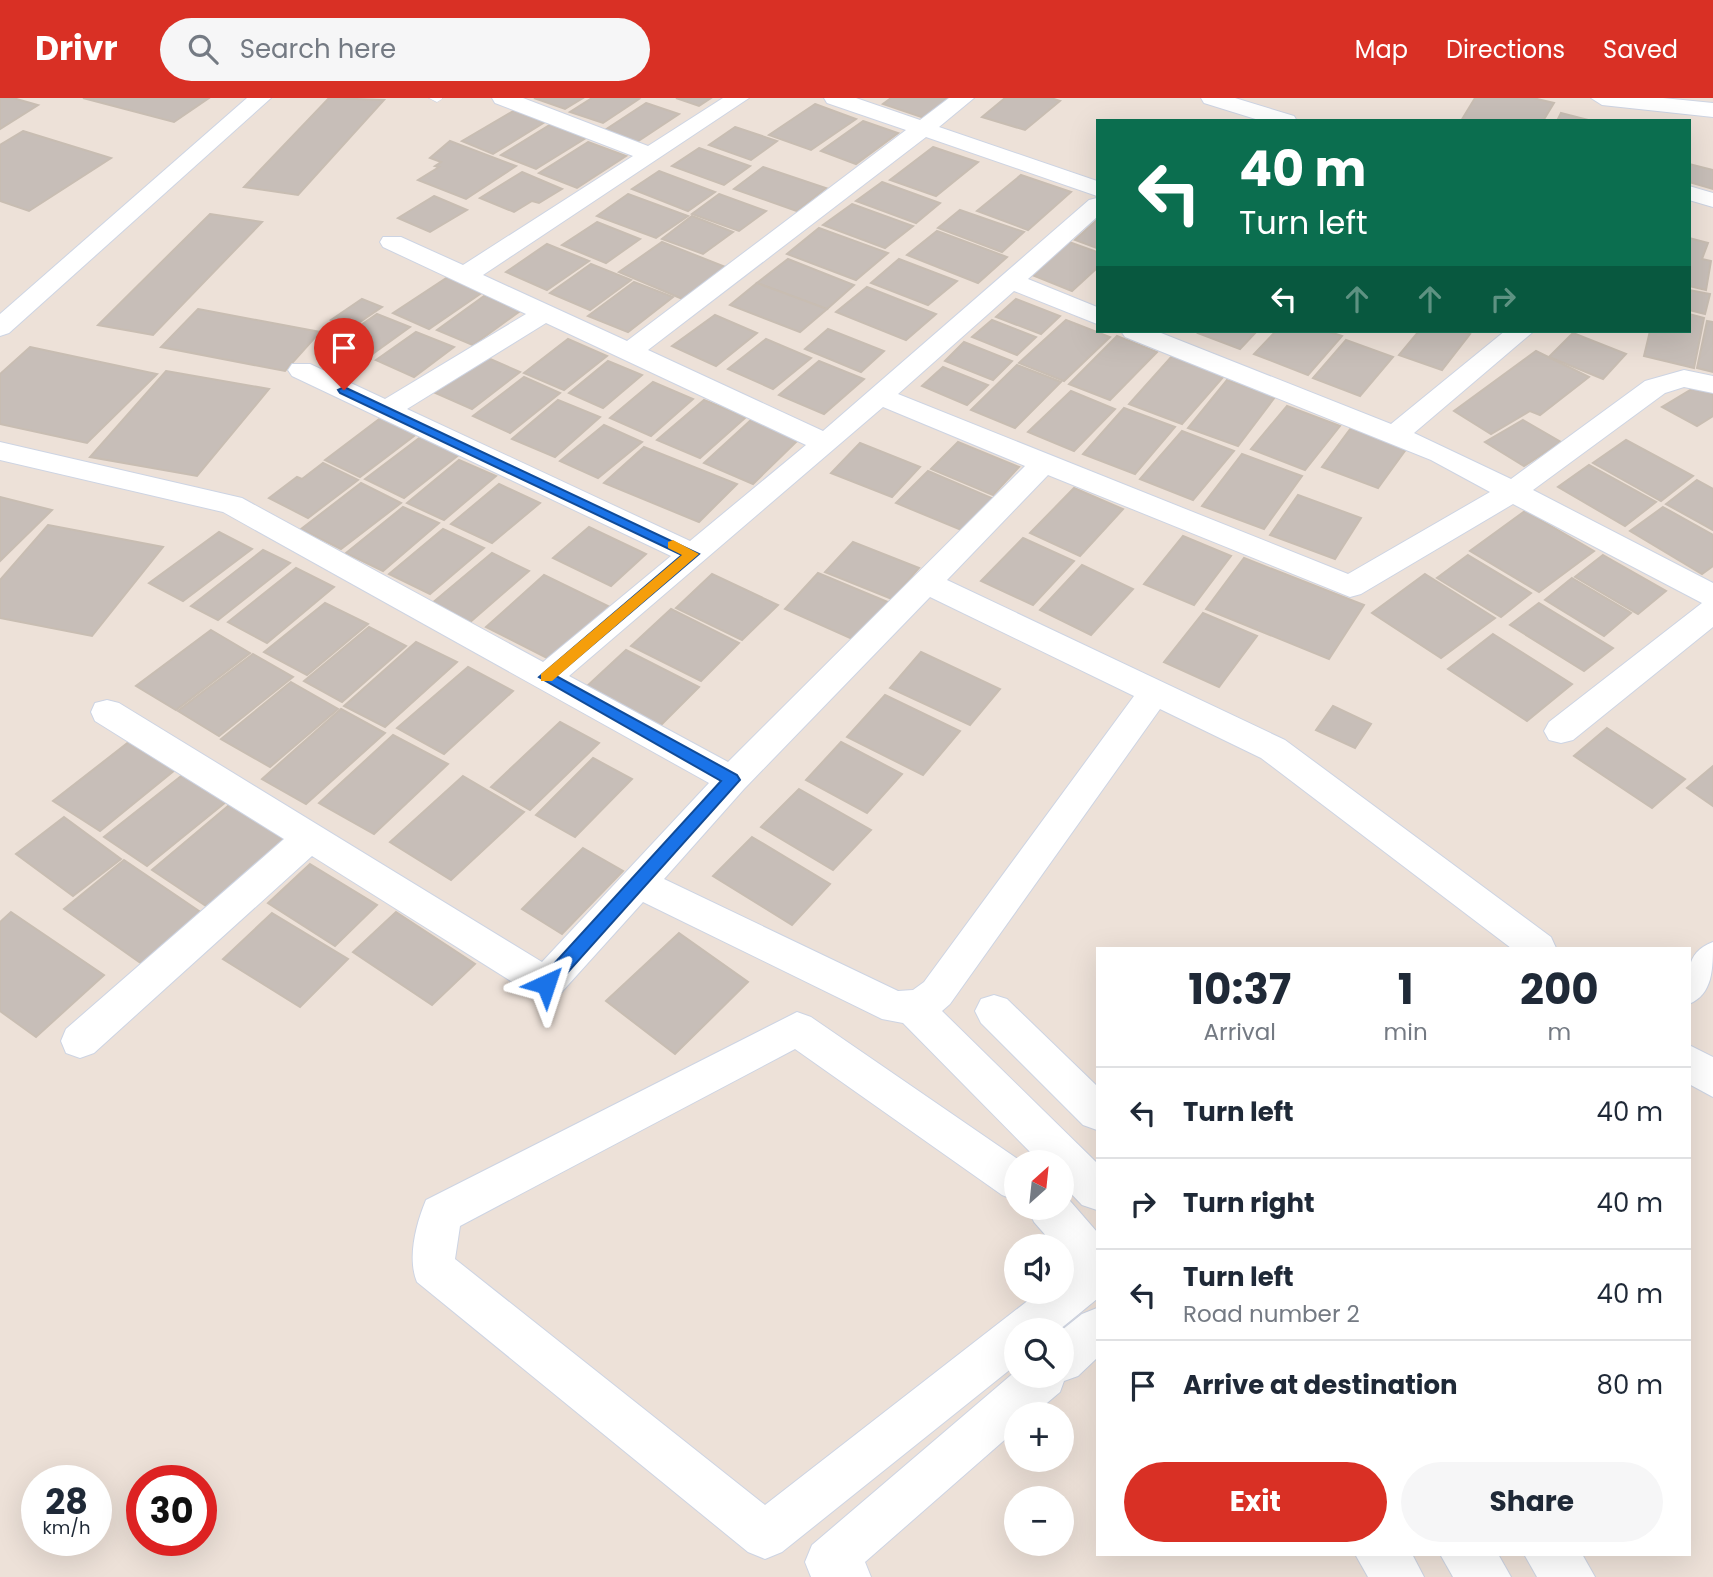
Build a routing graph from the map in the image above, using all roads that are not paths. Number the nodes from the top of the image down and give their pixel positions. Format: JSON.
{"nodes":[{"id":1,"x":260,"y":98,"type":"edge"},
{"id":2,"x":503,"y":98,"type":"edge"},
{"id":3,"x":738,"y":98,"type":"edge"},
{"id":4,"x":835,"y":98,"type":"edge"},
{"id":5,"x":963,"y":98,"type":"edge"},
{"id":6,"x":1212,"y":98,"type":"edge"},
{"id":7,"x":1602,"y":98,"type":"edge"},
{"id":8,"x":1660,"y":108,"type":"edge"},
{"id":9,"x":1713,"y":110,"type":"edge"},
{"id":10,"x":1280,"y":119,"type":"edge"},
{"id":11,"x":925,"y":130,"type":"junction"},
{"id":12,"x":650,"y":155,"type":"junction"},
{"id":13,"x":1096,"y":189,"type":"edge"},
{"id":14,"x":1691,"y":194,"type":"edge"},
{"id":15,"x":1713,"y":200,"type":"edge"},
{"id":16,"x":1096,"y":206,"type":"edge"},
{"id":17,"x":392,"y":242,"type":"dead end"},
{"id":18,"x":465,"y":275,"type":"junction"},
{"id":19,"x":1009,"y":280,"type":"junction"},
{"id":20,"x":545,"y":313,"type":"junction"},
{"id":21,"x":1096,"y":316,"type":"edge"},
{"id":22,"x":0,"y":328,"type":"edge"},
{"id":23,"x":1140,"y":333,"type":"edge"},
{"id":24,"x":1517,"y":333,"type":"edge"},
{"id":25,"x":629,"y":352,"type":"junction"},
{"id":26,"x":301,"y":370,"type":"dead end"},
{"id":27,"x":1713,"y":385,"type":"edge"},
{"id":28,"x":879,"y":396,"type":"junction"},
{"id":29,"x":387,"y":410,"type":"junction"},
{"id":30,"x":1395,"y":435,"type":"junction"},
{"id":31,"x":826,"y":443,"type":"junction"},
{"id":32,"x":0,"y":451,"type":"edge"},
{"id":33,"x":1043,"y":464,"type":"junction"},
{"id":34,"x":1513,"y":491,"type":"junction"},
{"id":35,"x":692,"y":554,"type":"junction"},
{"id":36,"x":928,"y":583,"type":"junction"},
{"id":37,"x":1713,"y":596,"type":"edge"},
{"id":38,"x":1713,"y":611,"type":"edge"},
{"id":39,"x":546,"y":677,"type":"junction"},
{"id":40,"x":1154,"y":693,"type":"junction"},
{"id":41,"x":107,"y":712,"type":"dead end"},
{"id":42,"x":1561,"y":731,"type":"dead end"},
{"id":43,"x":732,"y":780,"type":"junction"},
{"id":44,"x":310,"y":836,"type":"junction"},
{"id":45,"x":639,"y":883,"type":"junction"},
{"id":46,"x":1537,"y":947,"type":"edge"},
{"id":47,"x":1713,"y":958,"type":"edge"},
{"id":48,"x":1691,"y":986,"type":"edge"},
{"id":49,"x":912,"y":1007,"type":"junction"},
{"id":50,"x":994,"y":1011,"type":"dead end"},
{"id":51,"x":80,"y":1041,"type":"dead end"},
{"id":52,"x":1691,"y":1064,"type":"edge"},
{"id":53,"x":1713,"y":1080,"type":"edge"},
{"id":54,"x":1096,"y":1111,"type":"edge"},
{"id":55,"x":1004,"y":1173,"type":"edge"},
{"id":56,"x":1081,"y":1186,"type":"edge"},
{"id":57,"x":1059,"y":1220,"type":"edge"},
{"id":58,"x":1096,"y":1263,"type":"edge"},
{"id":59,"x":1096,"y":1266,"type":"edge"},
{"id":60,"x":1039,"y":1318,"type":"edge"},
{"id":61,"x":1096,"y":1330,"type":"edge"},
{"id":62,"x":1004,"y":1346,"type":"edge"},
{"id":63,"x":1074,"y":1349,"type":"edge"},
{"id":64,"x":1030,"y":1388,"type":"edge"},
{"id":65,"x":1380,"y":1556,"type":"edge"},
{"id":66,"x":1466,"y":1556,"type":"edge"},
{"id":67,"x":1550,"y":1556,"type":"edge"},
{"id":68,"x":847,"y":1577,"type":"edge"},
{"id":69,"x":1400,"y":1577,"type":"edge"},
{"id":70,"x":1487,"y":1577,"type":"edge"},
{"id":71,"x":1571,"y":1577,"type":"edge"}],
"edges":[{"from":1,"to":22,"type":"street"},
{"from":2,"to":12,"type":"street"},
{"from":3,"to":12,"type":"street"},
{"from":4,"to":11,"type":"street"},
{"from":5,"to":11,"type":"street"},
{"from":6,"to":10,"type":"street"},
{"from":7,"to":8,"type":"street"},
{"from":8,"to":9,"type":"street"},
{"from":11,"to":13,"type":"street"},
{"from":11,"to":25,"type":"street"},
{"from":12,"to":18,"type":"street"},
{"from":14,"to":15,"type":"street"},
{"from":16,"to":19,"type":"street"},
{"from":17,"to":18,"type":"street"},
{"from":18,"to":20,"type":"street"},
{"from":19,"to":21,"type":"street"},
{"from":19,"to":28,"type":"street"},
{"from":20,"to":25,"type":"street"},
{"from":20,"to":29,"type":"street"},
{"from":23,"to":30,"type":"street"},
{"from":24,"to":30,"type":"street"},
{"from":25,"to":31,"type":"street"},
{"from":26,"to":29,"type":"street"},
{"from":27,"to":34,"type":"street"},
{"from":28,"to":31,"type":"street"},
{"from":28,"to":33,"type":"street"},
{"from":29,"to":35,"type":"street"},
{"from":30,"to":34,"type":"street"},
{"from":31,"to":35,"type":"street"},
{"from":32,"to":39,"type":"street"},
{"from":33,"to":34,"type":"street"},
{"from":33,"to":36,"type":"street"},
{"from":34,"to":37,"type":"street"},
{"from":35,"to":39,"type":"street"},
{"from":36,"to":40,"type":"street"},
{"from":36,"to":43,"type":"street"},
{"from":38,"to":42,"type":"street"},
{"from":39,"to":43,"type":"street"},
{"from":40,"to":46,"type":"street"},
{"from":40,"to":49,"type":"street"},
{"from":41,"to":44,"type":"street"},
{"from":43,"to":45,"type":"street"},
{"from":44,"to":45,"type":"street"},
{"from":44,"to":51,"type":"street"},
{"from":45,"to":49,"type":"street"},
{"from":47,"to":48,"type":"street"},
{"from":49,"to":56,"type":"street"},
{"from":50,"to":54,"type":"street"},
{"from":52,"to":53,"type":"street"},
{"from":55,"to":62,"type":"street"},
{"from":57,"to":58,"type":"street"},
{"from":59,"to":60,"type":"street"},
{"from":61,"to":63,"type":"street"},
{"from":64,"to":68,"type":"street"},
{"from":65,"to":69,"type":"street"},
{"from":66,"to":70,"type":"street"},
{"from":67,"to":71,"type":"street"}]}
